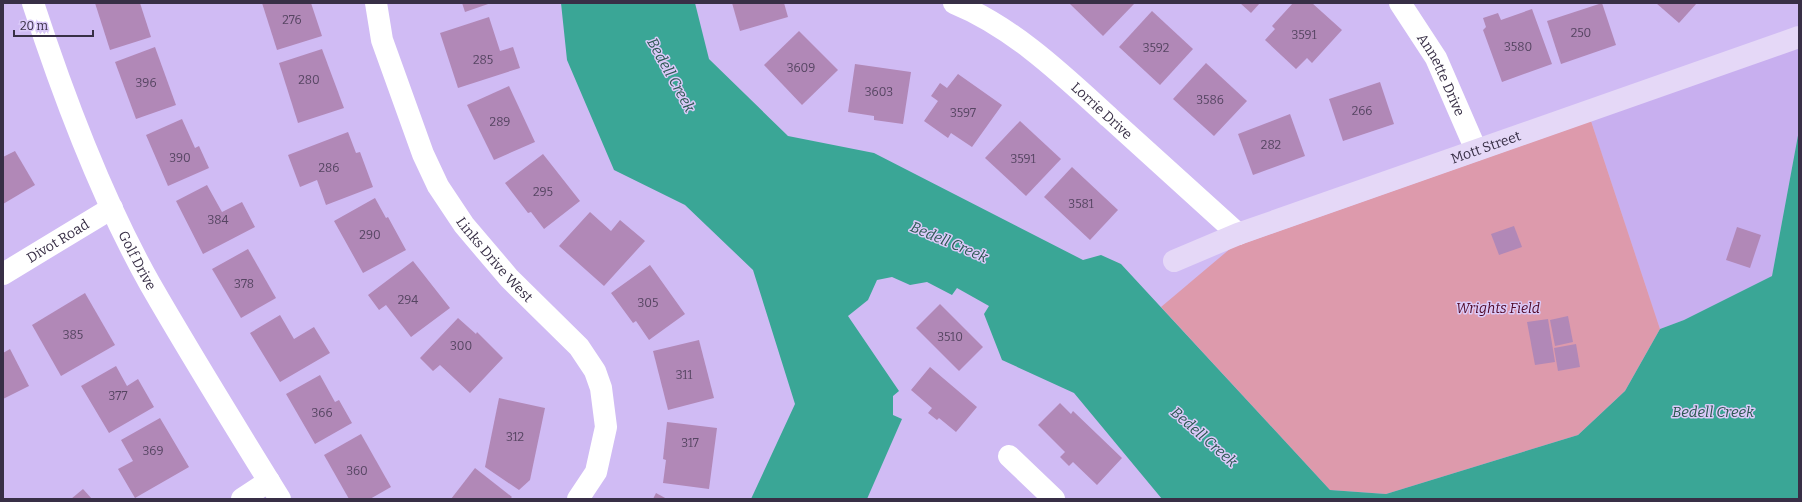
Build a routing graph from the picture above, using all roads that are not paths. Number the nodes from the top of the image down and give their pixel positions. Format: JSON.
{"nodes":[{"id":1,"x":33,"y":3,"type":"edge"},
{"id":2,"x":376,"y":3,"type":"edge"},
{"id":3,"x":954,"y":3,"type":"edge"},
{"id":4,"x":1400,"y":3,"type":"edge"},
{"id":5,"x":1799,"y":37,"type":"edge"},
{"id":6,"x":1476,"y":150,"type":"junction"},
{"id":7,"x":112,"y":208,"type":"junction"},
{"id":8,"x":1238,"y":234,"type":"junction"},
{"id":9,"x":1174,"y":261,"type":"dead end"},
{"id":10,"x":3,"y":274,"type":"edge"},
{"id":11,"x":1009,"y":456,"type":"dead end"},
{"id":12,"x":269,"y":481,"type":"junction"},
{"id":13,"x":242,"y":499,"type":"edge"},
{"id":14,"x":280,"y":499,"type":"edge"},
{"id":15,"x":578,"y":499,"type":"edge"},
{"id":16,"x":1054,"y":499,"type":"edge"}],
"edges":[{"from":1,"to":7,"type":"street","name":"Golf Drive"},
{"from":2,"to":15,"type":"street","name":"Links Drive West"},
{"from":3,"to":8,"type":"street","name":"Lorrie Drive"},
{"from":4,"to":6,"type":"street","name":"Annette Drive"},
{"from":5,"to":6,"type":"street","name":"Mott Street"},
{"from":6,"to":8,"type":"street","name":"Mott Street"},
{"from":7,"to":10,"type":"street","name":"Divot Road"},
{"from":7,"to":12,"type":"street","name":"Golf Drive"},
{"from":8,"to":9,"type":"street","name":"Mott Street"},
{"from":11,"to":16,"type":"street"},
{"from":12,"to":13,"type":"street"},
{"from":12,"to":14,"type":"street","name":"Golf Drive"}]}
